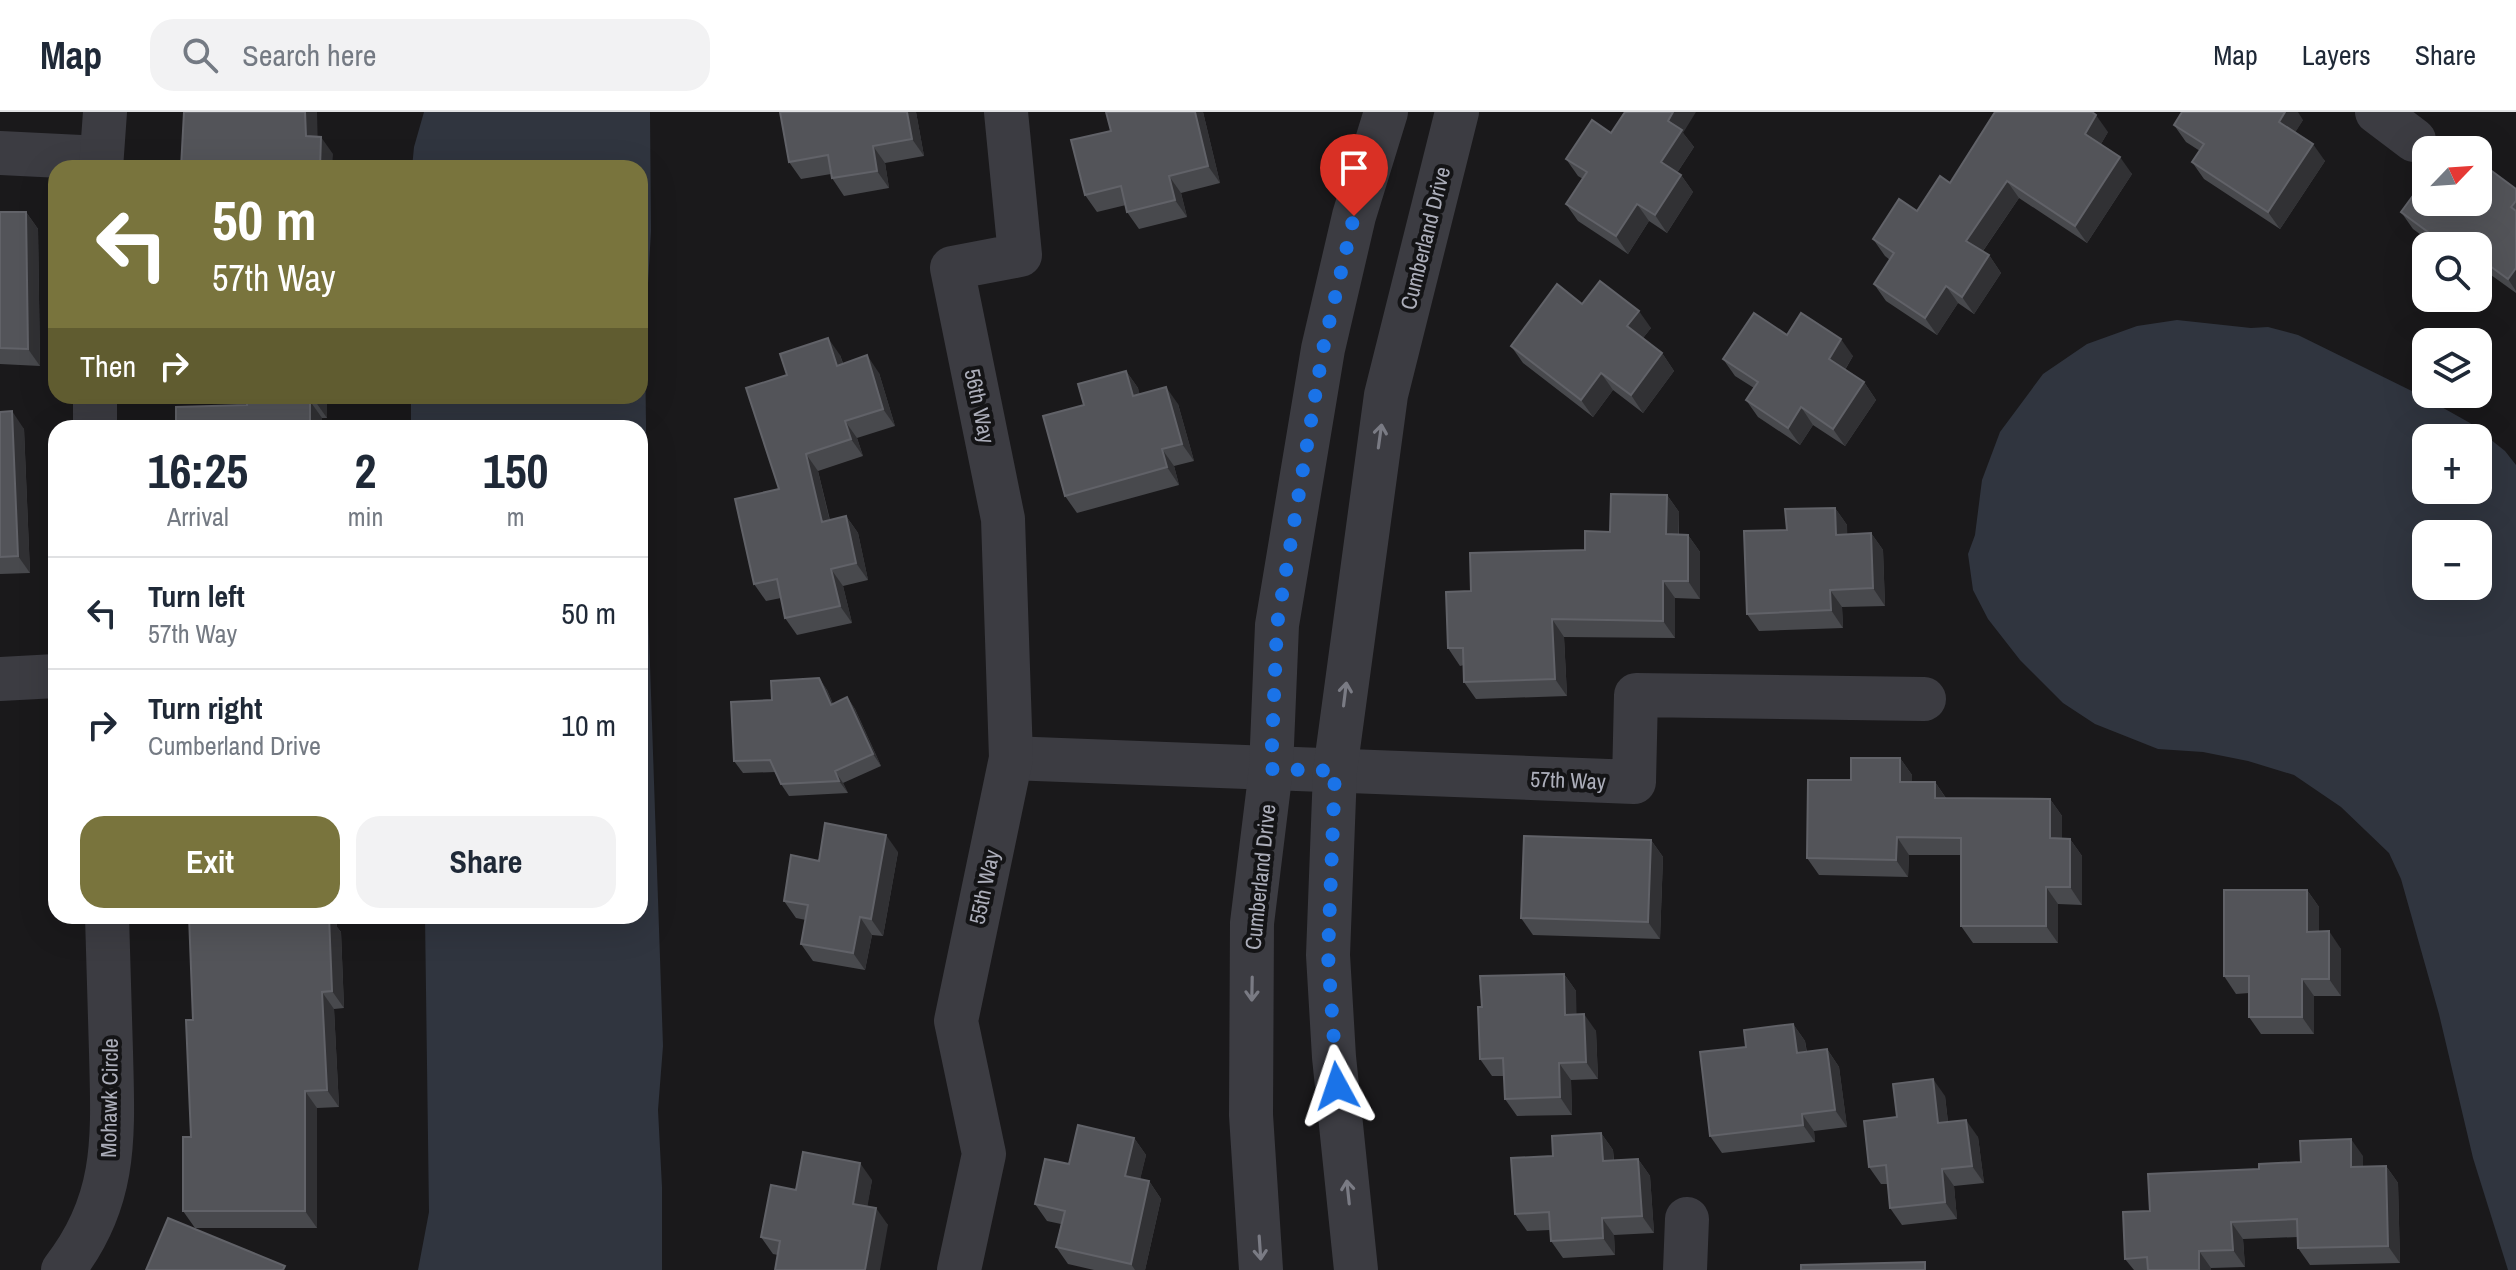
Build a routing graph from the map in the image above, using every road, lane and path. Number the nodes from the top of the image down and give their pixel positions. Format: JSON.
{"nodes":[{"id":1,"x":105,"y":112,"type":"edge"},
{"id":2,"x":1006,"y":112,"type":"edge"},
{"id":3,"x":1386,"y":112,"type":"edge"},
{"id":4,"x":1457,"y":112,"type":"edge"},
{"id":5,"x":2377,"y":112,"type":"edge"},
{"id":6,"x":2412,"y":138,"type":"edge"},
{"id":7,"x":0,"y":153,"type":"edge"},
{"id":8,"x":71,"y":160,"type":"edge"},
{"id":9,"x":101,"y":160,"type":"edge"},
{"id":10,"x":48,"y":676,"type":"edge"},
{"id":11,"x":0,"y":679,"type":"edge"},
{"id":12,"x":1924,"y":699,"type":"dead end"},
{"id":13,"x":1011,"y":758,"type":"junction"},
{"id":14,"x":1271,"y":769,"type":"junction"},
{"id":15,"x":1335,"y":771,"type":"junction"},
{"id":16,"x":107,"y":924,"type":"edge"},
{"id":17,"x":1687,"y":1219,"type":"dead end"},
{"id":18,"x":63,"y":1270,"type":"edge"},
{"id":19,"x":959,"y":1270,"type":"edge"},
{"id":20,"x":1261,"y":1270,"type":"edge"},
{"id":21,"x":1356,"y":1270,"type":"edge"},
{"id":22,"x":1685,"y":1270,"type":"edge"}],
"edges":[{"from":1,"to":9,"type":"street"},
{"from":2,"to":13,"type":"street","name":"56th Way"},
{"from":3,"to":14,"type":"street","name":"Cumberland Drive"},
{"from":15,"to":4,"type":"street","name":"Cumberland Drive","one_way":true},
{"from":5,"to":6,"type":"street"},
{"from":7,"to":8,"type":"street"},
{"from":10,"to":11,"type":"street"},
{"from":12,"to":15,"type":"street","name":"57th Way"},
{"from":13,"to":14,"type":"street"},
{"from":13,"to":19,"type":"street","name":"55th Way"},
{"from":14,"to":15,"type":"street","name":"57th Way"},
{"from":14,"to":20,"type":"street","name":"Cumberland Drive","one_way":true},
{"from":21,"to":15,"type":"street","name":"Cumberland Drive","one_way":true},
{"from":16,"to":18,"type":"street","name":"Mohawk Circle"},
{"from":17,"to":22,"type":"street"}]}
